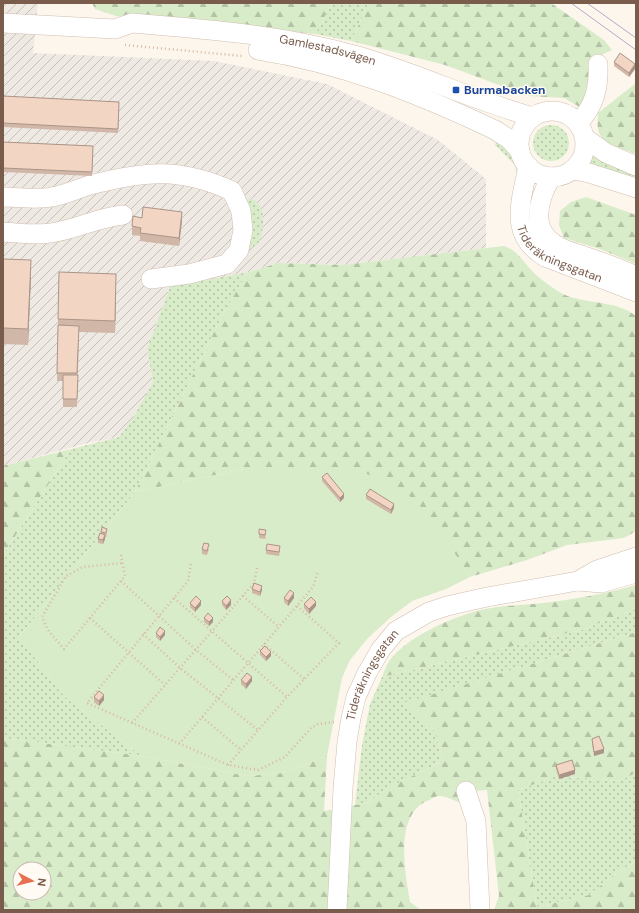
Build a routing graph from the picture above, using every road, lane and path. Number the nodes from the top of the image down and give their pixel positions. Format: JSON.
{"nodes":[{"id":1,"x":3,"y":23,"type":"edge"},
{"id":2,"x":117,"y":37,"type":"junction"},
{"id":3,"x":246,"y":56,"type":"dead end"},
{"id":4,"x":598,"y":64,"type":"dead end"},
{"id":5,"x":533,"y":117,"type":"junction"},
{"id":6,"x":582,"y":131,"type":"junction"},
{"id":7,"x":524,"y":158,"type":"junction"},
{"id":8,"x":636,"y":166,"type":"edge"},
{"id":9,"x":573,"y":170,"type":"junction"},
{"id":10,"x":551,"y":177,"type":"junction"},
{"id":11,"x":636,"y":188,"type":"edge"},
{"id":12,"x":3,"y":197,"type":"edge"},
{"id":13,"x":123,"y":215,"type":"dead end"},
{"id":14,"x":3,"y":232,"type":"edge"},
{"id":15,"x":636,"y":276,"type":"edge"},
{"id":16,"x":151,"y":278,"type":"dead end"},
{"id":17,"x":636,"y":292,"type":"edge"},
{"id":18,"x":121,"y":555,"type":"dead end"},
{"id":19,"x":636,"y":557,"type":"edge"},
{"id":20,"x":122,"y":563,"type":"junction"},
{"id":21,"x":190,"y":564,"type":"dead end"},
{"id":22,"x":257,"y":568,"type":"dead end"},
{"id":23,"x":318,"y":571,"type":"dead end"},
{"id":24,"x":636,"y":573,"type":"edge"},
{"id":25,"x":121,"y":581,"type":"junction"},
{"id":26,"x":578,"y":581,"type":"junction"},
{"id":27,"x":243,"y":596,"type":"junction"},
{"id":28,"x":174,"y":598,"type":"junction"},
{"id":29,"x":297,"y":606,"type":"junction"},
{"id":30,"x":158,"y":616,"type":"junction"},
{"id":31,"x":90,"y":618,"type":"junction"},
{"id":32,"x":279,"y":627,"type":"junction"},
{"id":33,"x":212,"y":631,"type":"junction"},
{"id":34,"x":144,"y":634,"type":"junction"},
{"id":35,"x":264,"y":644,"type":"junction"},
{"id":36,"x":195,"y":649,"type":"junction"},
{"id":37,"x":128,"y":654,"type":"junction"},
{"id":38,"x":248,"y":663,"type":"junction"},
{"id":39,"x":180,"y":668,"type":"junction"},
{"id":40,"x":304,"y":679,"type":"junction"},
{"id":41,"x":233,"y":680,"type":"junction"},
{"id":42,"x":165,"y":685,"type":"junction"},
{"id":43,"x":287,"y":697,"type":"junction"},
{"id":44,"x":218,"y":698,"type":"junction"},
{"id":45,"x":202,"y":717,"type":"junction"},
{"id":46,"x":132,"y":723,"type":"junction"},
{"id":47,"x":336,"y":728,"type":"dead end"},
{"id":48,"x":258,"y":730,"type":"junction"},
{"id":49,"x":179,"y":744,"type":"junction"},
{"id":50,"x":241,"y":750,"type":"junction"},
{"id":51,"x":228,"y":765,"type":"junction"},
{"id":52,"x":466,"y":791,"type":"dead end"},
{"id":53,"x":337,"y":910,"type":"edge"},
{"id":54,"x":480,"y":910,"type":"edge"}],
"edges":[{"from":1,"to":2,"type":"street","name":"Gamlestadsvägen"},
{"from":2,"to":3,"type":"path"},
{"from":2,"to":5,"type":"street","name":"Gamlestadsvägen"},
{"from":2,"to":7,"type":"street","name":"Gamlestadsvägen"},
{"from":4,"to":6,"type":"street"},
{"from":5,"to":6,"type":"street"},
{"from":5,"to":7,"type":"street"},
{"from":6,"to":8,"type":"street"},
{"from":6,"to":9,"type":"street"},
{"from":7,"to":10,"type":"street","name":"Gamlestadsvägen"},
{"from":7,"to":17,"type":"street","name":"Tideräkningsgatan"},
{"from":9,"to":10,"type":"street"},
{"from":9,"to":11,"type":"street"},
{"from":10,"to":15,"type":"street","name":"Tideräkningsgatan"},
{"from":12,"to":16,"type":"street"},
{"from":13,"to":14,"type":"street"},
{"from":18,"to":20,"type":"path"},
{"from":19,"to":26,"type":"street","name":"Tideräkningsgatan"},
{"from":20,"to":25,"type":"path"},
{"from":20,"to":31,"type":"path"},
{"from":21,"to":28,"type":"path"},
{"from":22,"to":27,"type":"path"},
{"from":23,"to":29,"type":"path"},
{"from":24,"to":26,"type":"street","name":"Tideräkningsgatan"},
{"from":25,"to":30,"type":"path"},
{"from":25,"to":31,"type":"path"},
{"from":26,"to":53,"type":"street","name":"Tideräkningsgatan"},
{"from":27,"to":32,"type":"path"},
{"from":27,"to":33,"type":"path"},
{"from":28,"to":30,"type":"path"},
{"from":28,"to":33,"type":"path"},
{"from":29,"to":32,"type":"path"},
{"from":29,"to":40,"type":"path"},
{"from":30,"to":34,"type":"path"},
{"from":30,"to":36,"type":"path"},
{"from":31,"to":37,"type":"path"},
{"from":32,"to":35,"type":"path"},
{"from":33,"to":36,"type":"path"},
{"from":33,"to":38,"type":"path"},
{"from":34,"to":37,"type":"path"},
{"from":34,"to":39,"type":"path"},
{"from":35,"to":38,"type":"path"},
{"from":35,"to":40,"type":"path"},
{"from":36,"to":39,"type":"path"},
{"from":36,"to":41,"type":"path"},
{"from":37,"to":42,"type":"path"},
{"from":37,"to":46,"type":"path"},
{"from":38,"to":41,"type":"path"},
{"from":38,"to":43,"type":"path"},
{"from":39,"to":42,"type":"path"},
{"from":39,"to":44,"type":"path"},
{"from":40,"to":43,"type":"path"},
{"from":41,"to":44,"type":"path"},
{"from":42,"to":46,"type":"path"},
{"from":43,"to":48,"type":"path"},
{"from":44,"to":45,"type":"path"},
{"from":44,"to":48,"type":"path"},
{"from":45,"to":49,"type":"path"},
{"from":45,"to":50,"type":"path"},
{"from":46,"to":49,"type":"path"},
{"from":47,"to":51,"type":"path"},
{"from":48,"to":50,"type":"path"},
{"from":49,"to":51,"type":"path"},
{"from":50,"to":51,"type":"path"},
{"from":52,"to":54,"type":"street"}]}
